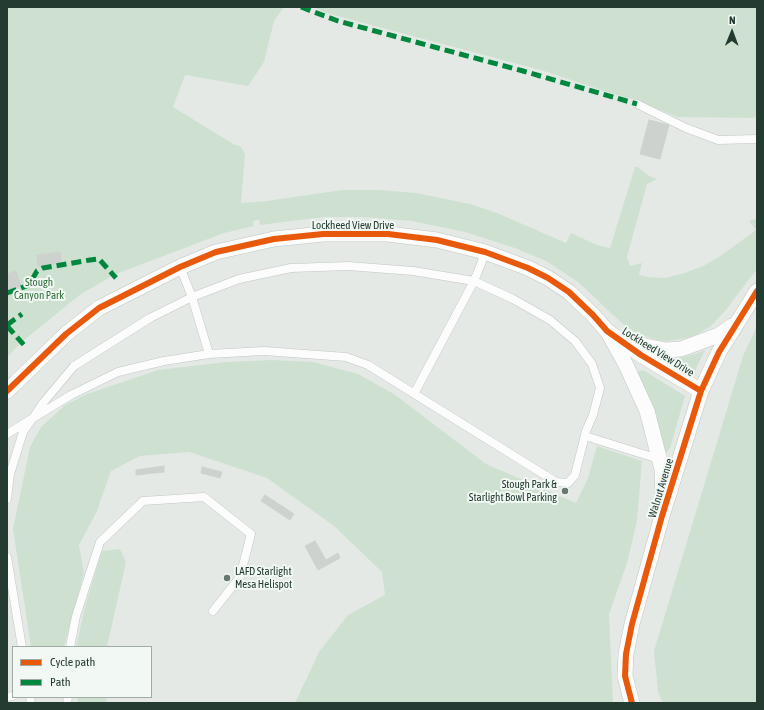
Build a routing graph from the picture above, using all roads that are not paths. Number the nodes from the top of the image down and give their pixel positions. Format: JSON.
{"nodes":[{"id":1,"x":637,"y":104,"type":"dead end"},
{"id":2,"x":757,"y":139,"type":"edge"},
{"id":3,"x":485,"y":252,"type":"junction"},
{"id":4,"x":180,"y":267,"type":"junction"},
{"id":5,"x":474,"y":281,"type":"junction"},
{"id":6,"x":757,"y":291,"type":"edge"},
{"id":7,"x":192,"y":297,"type":"junction"},
{"id":8,"x":739,"y":319,"type":"junction"},
{"id":9,"x":607,"y":331,"type":"junction"},
{"id":10,"x":209,"y":354,"type":"junction"},
{"id":11,"x":7,"y":390,"type":"edge"},
{"id":12,"x":701,"y":391,"type":"junction"},
{"id":13,"x":414,"y":394,"type":"junction"},
{"id":14,"x":33,"y":418,"type":"junction"},
{"id":15,"x":7,"y":434,"type":"edge"},
{"id":16,"x":585,"y":436,"type":"junction"},
{"id":17,"x":659,"y":459,"type":"junction"},
{"id":18,"x":678,"y":465,"type":"junction"},
{"id":19,"x":7,"y":499,"type":"edge"},
{"id":20,"x":662,"y":516,"type":"junction"},
{"id":21,"x":7,"y":557,"type":"edge"},
{"id":22,"x":213,"y":611,"type":"dead end"},
{"id":23,"x":22,"y":646,"type":"edge"},
{"id":24,"x":70,"y":646,"type":"edge"},
{"id":25,"x":632,"y":703,"type":"edge"}],
"edges":[{"from":1,"to":2,"type":"lane"},
{"from":3,"to":4,"type":"street","name":"Lockheed View Drive"},
{"from":3,"to":5,"type":"lane"},
{"from":3,"to":9,"type":"street","name":"Lockheed View Drive"},
{"from":4,"to":7,"type":"lane"},
{"from":4,"to":11,"type":"street","name":"Lockheed View Drive"},
{"from":5,"to":7,"type":"lane"},
{"from":5,"to":13,"type":"lane"},
{"from":5,"to":16,"type":"lane"},
{"from":6,"to":8,"type":"street","name":"Walnut Avenue"},
{"from":7,"to":10,"type":"lane"},
{"from":7,"to":14,"type":"lane"},
{"from":8,"to":9,"type":"street","name":"Lockheed View Drive"},
{"from":8,"to":12,"type":"street","name":"Walnut Avenue"},
{"from":9,"to":12,"type":"street","name":"Lockheed View Drive"},
{"from":9,"to":17,"type":"street","name":"Lockheed View Drive"},
{"from":10,"to":13,"type":"lane"},
{"from":10,"to":14,"type":"lane"},
{"from":12,"to":18,"type":"street","name":"Walnut Avenue"},
{"from":13,"to":16,"type":"lane"},
{"from":14,"to":15,"type":"lane"},
{"from":14,"to":19,"type":"lane"},
{"from":16,"to":17,"type":"lane"},
{"from":17,"to":18,"type":"lane"},
{"from":17,"to":20,"type":"street","name":"Lockheed View Drive"},
{"from":18,"to":20,"type":"street","name":"Walnut Avenue"},
{"from":20,"to":25,"type":"street","name":"Walnut Avenue"},
{"from":21,"to":23,"type":"lane"},
{"from":22,"to":24,"type":"lane"}]}
